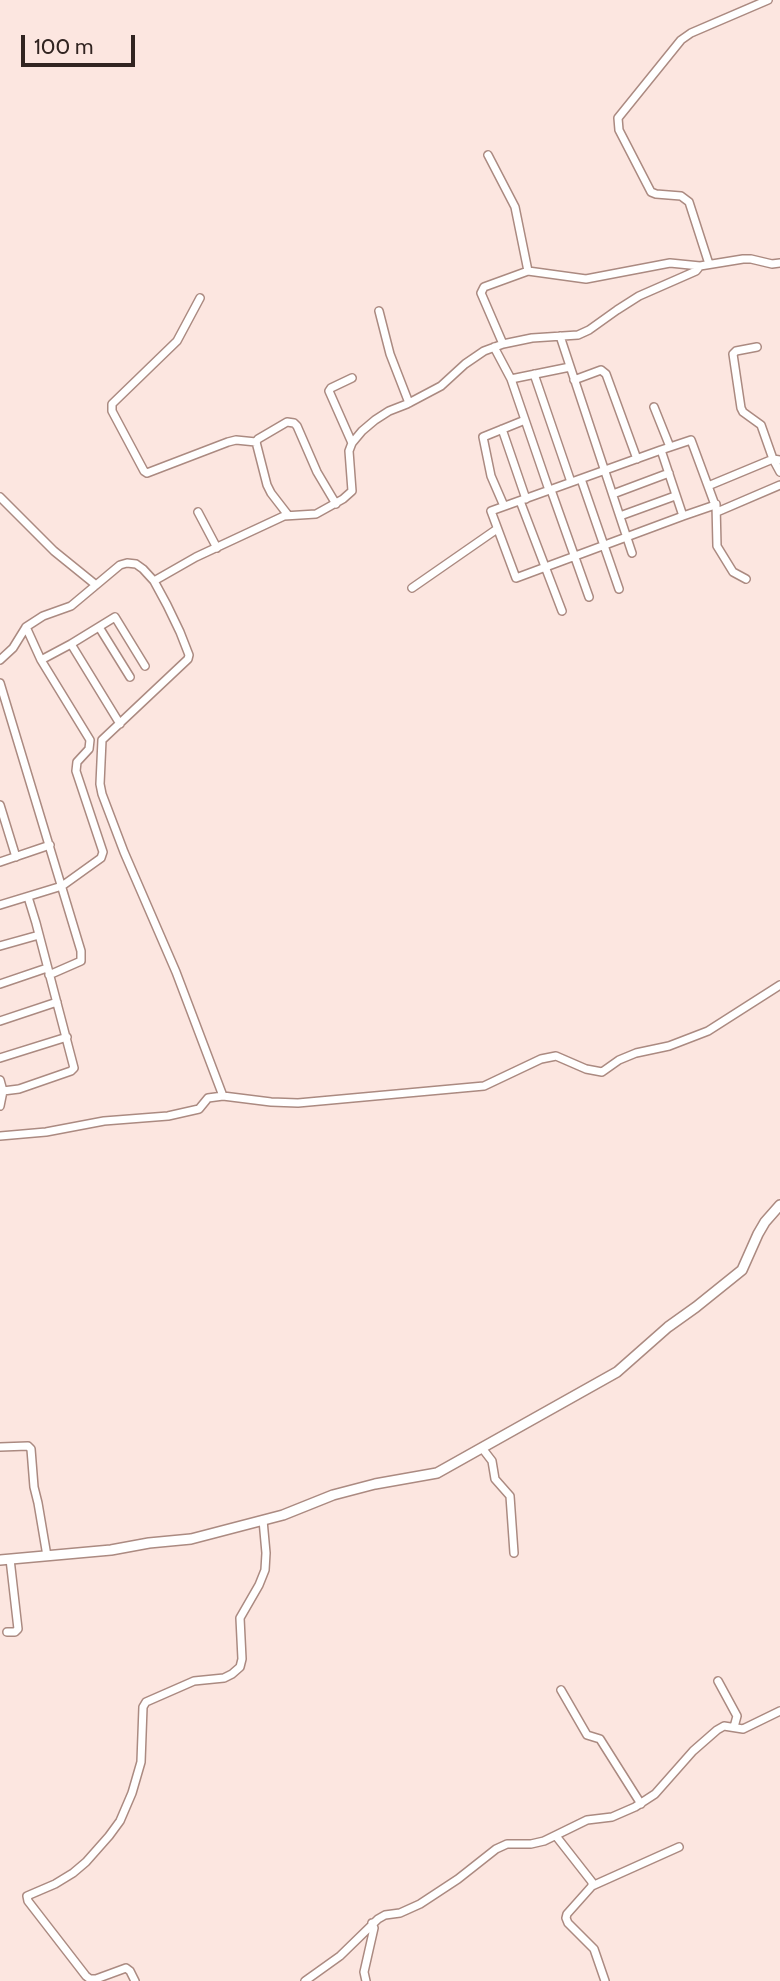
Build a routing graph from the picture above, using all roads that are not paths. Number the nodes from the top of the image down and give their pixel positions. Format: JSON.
{"nodes":[{"id":1,"x":768,"y":0,"type":"edge"},
{"id":2,"x":488,"y":155,"type":"dead end"},
{"id":3,"x":780,"y":263,"type":"edge"},
{"id":4,"x":705,"y":265,"type":"junction"},
{"id":5,"x":528,"y":271,"type":"junction"},
{"id":6,"x":200,"y":298,"type":"dead end"},
{"id":7,"x":379,"y":311,"type":"dead end"},
{"id":8,"x":560,"y":336,"type":"junction"},
{"id":9,"x":499,"y":345,"type":"junction"},
{"id":10,"x":757,"y":347,"type":"dead end"},
{"id":11,"x":570,"y":367,"type":"junction"},
{"id":12,"x":534,"y":374,"type":"junction"},
{"id":13,"x":352,"y":378,"type":"dead end"},
{"id":14,"x":511,"y":379,"type":"junction"},
{"id":15,"x":574,"y":380,"type":"junction"},
{"id":16,"x":409,"y":403,"type":"junction"},
{"id":17,"x":654,"y":407,"type":"dead end"},
{"id":18,"x":525,"y":420,"type":"junction"},
{"id":19,"x":502,"y":429,"type":"junction"},
{"id":20,"x":256,"y":442,"type":"junction"},
{"id":21,"x":352,"y":443,"type":"junction"},
{"id":22,"x":670,"y":447,"type":"junction"},
{"id":23,"x":661,"y":450,"type":"junction"},
{"id":24,"x":637,"y":459,"type":"junction"},
{"id":25,"x":776,"y":460,"type":"edge"},
{"id":26,"x":605,"y":470,"type":"junction"},
{"id":27,"x":780,"y":472,"type":"edge"},
{"id":28,"x":669,"y":473,"type":"junction"},
{"id":29,"x":581,"y":479,"type":"junction"},
{"id":30,"x":571,"y":482,"type":"junction"},
{"id":31,"x":780,"y":485,"type":"edge"},
{"id":32,"x":708,"y":486,"type":"junction"},
{"id":33,"x":550,"y":490,"type":"junction"},
{"id":34,"x":613,"y":494,"type":"junction"},
{"id":35,"x":675,"y":496,"type":"junction"},
{"id":36,"x":0,"y":497,"type":"edge"},
{"id":37,"x":523,"y":500,"type":"junction"},
{"id":38,"x":336,"y":504,"type":"junction"},
{"id":39,"x":504,"y":506,"type":"junction"},
{"id":40,"x":716,"y":508,"type":"junction"},
{"id":41,"x":198,"y":512,"type":"dead end"},
{"id":42,"x":288,"y":515,"type":"junction"},
{"id":43,"x":620,"y":516,"type":"junction"},
{"id":44,"x":683,"y":516,"type":"junction"},
{"id":45,"x":497,"y":529,"type":"junction"},
{"id":46,"x":628,"y":538,"type":"junction"},
{"id":47,"x":603,"y":547,"type":"junction"},
{"id":48,"x":217,"y":548,"type":"junction"},
{"id":49,"x":632,"y":552,"type":"dead end"},
{"id":50,"x":574,"y":557,"type":"junction"},
{"id":51,"x":545,"y":568,"type":"junction"},
{"id":52,"x":746,"y":579,"type":"dead end"},
{"id":53,"x":154,"y":581,"type":"junction"},
{"id":54,"x":96,"y":585,"type":"junction"},
{"id":55,"x":412,"y":588,"type":"dead end"},
{"id":56,"x":619,"y":589,"type":"dead end"},
{"id":57,"x":589,"y":597,"type":"dead end"},
{"id":58,"x":562,"y":611,"type":"dead end"},
{"id":59,"x":26,"y":627,"type":"junction"},
{"id":60,"x":99,"y":627,"type":"junction"},
{"id":61,"x":71,"y":644,"type":"junction"},
{"id":62,"x":0,"y":660,"type":"edge"},
{"id":63,"x":41,"y":660,"type":"junction"},
{"id":64,"x":145,"y":666,"type":"dead end"},
{"id":65,"x":130,"y":677,"type":"dead end"},
{"id":66,"x":0,"y":683,"type":"edge"},
{"id":67,"x":120,"y":724,"type":"junction"},
{"id":68,"x":0,"y":805,"type":"edge"},
{"id":69,"x":1,"y":816,"type":"edge"},
{"id":70,"x":50,"y":845,"type":"junction"},
{"id":71,"x":16,"y":857,"type":"junction"},
{"id":72,"x":0,"y":862,"type":"edge"},
{"id":73,"x":62,"y":886,"type":"junction"},
{"id":74,"x":28,"y":897,"type":"junction"},
{"id":75,"x":0,"y":905,"type":"edge"},
{"id":76,"x":39,"y":935,"type":"junction"},
{"id":77,"x":0,"y":946,"type":"edge"},
{"id":78,"x":48,"y":971,"type":"junction"},
{"id":79,"x":0,"y":984,"type":"edge"},
{"id":80,"x":780,"y":985,"type":"edge"},
{"id":81,"x":57,"y":1002,"type":"junction"},
{"id":82,"x":0,"y":1021,"type":"edge"},
{"id":83,"x":67,"y":1037,"type":"junction"},
{"id":84,"x":0,"y":1058,"type":"edge"},
{"id":85,"x":0,"y":1080,"type":"edge"},
{"id":86,"x":3,"y":1091,"type":"junction"},
{"id":87,"x":223,"y":1096,"type":"junction"},
{"id":88,"x":0,"y":1106,"type":"edge"},
{"id":89,"x":0,"y":1136,"type":"edge"},
{"id":90,"x":780,"y":1205,"type":"edge"},
{"id":91,"x":0,"y":1447,"type":"edge"},
{"id":92,"x":482,"y":1448,"type":"junction"},
{"id":93,"x":263,"y":1520,"type":"junction"},
{"id":94,"x":514,"y":1553,"type":"dead end"},
{"id":95,"x":47,"y":1556,"type":"junction"},
{"id":96,"x":5,"y":1559,"type":"edge"},
{"id":97,"x":7,"y":1632,"type":"dead end"},
{"id":98,"x":718,"y":1681,"type":"dead end"},
{"id":99,"x":561,"y":1690,"type":"dead end"},
{"id":100,"x":780,"y":1711,"type":"edge"},
{"id":101,"x":734,"y":1727,"type":"junction"},
{"id":102,"x":641,"y":1804,"type":"junction"},
{"id":103,"x":556,"y":1836,"type":"junction"},
{"id":104,"x":679,"y":1847,"type":"dead end"},
{"id":105,"x":592,"y":1886,"type":"junction"},
{"id":106,"x":372,"y":1923,"type":"junction"},
{"id":107,"x":135,"y":1981,"type":"edge"},
{"id":108,"x":305,"y":1981,"type":"edge"},
{"id":109,"x":366,"y":1981,"type":"edge"},
{"id":110,"x":605,"y":1981,"type":"edge"}],
"edges":[{"from":1,"to":4,"type":"street"},
{"from":2,"to":5,"type":"street"},
{"from":3,"to":4,"type":"street"},
{"from":4,"to":5,"type":"street"},
{"from":4,"to":8,"type":"street"},
{"from":5,"to":9,"type":"street"},
{"from":6,"to":20,"type":"street"},
{"from":7,"to":16,"type":"street"},
{"from":8,"to":9,"type":"street"},
{"from":8,"to":11,"type":"street"},
{"from":9,"to":14,"type":"street"},
{"from":9,"to":16,"type":"street"},
{"from":10,"to":25,"type":"street"},
{"from":11,"to":12,"type":"street"},
{"from":11,"to":15,"type":"street"},
{"from":12,"to":14,"type":"street"},
{"from":12,"to":30,"type":"street"},
{"from":13,"to":21,"type":"street"},
{"from":14,"to":18,"type":"street"},
{"from":15,"to":24,"type":"street"},
{"from":15,"to":26,"type":"street"},
{"from":16,"to":21,"type":"street"},
{"from":17,"to":22,"type":"street"},
{"from":18,"to":19,"type":"street"},
{"from":18,"to":33,"type":"street"},
{"from":19,"to":37,"type":"street"},
{"from":19,"to":39,"type":"street"},
{"from":20,"to":38,"type":"street"},
{"from":20,"to":42,"type":"street"},
{"from":21,"to":38,"type":"street"},
{"from":22,"to":23,"type":"street"},
{"from":22,"to":32,"type":"street"},
{"from":23,"to":24,"type":"street"},
{"from":23,"to":28,"type":"street"},
{"from":24,"to":26,"type":"street"},
{"from":25,"to":27,"type":"street"},
{"from":25,"to":32,"type":"street"},
{"from":26,"to":29,"type":"street"},
{"from":26,"to":34,"type":"street"},
{"from":28,"to":34,"type":"street"},
{"from":28,"to":35,"type":"street"},
{"from":29,"to":30,"type":"street"},
{"from":29,"to":47,"type":"street"},
{"from":30,"to":33,"type":"street"},
{"from":31,"to":40,"type":"street"},
{"from":32,"to":40,"type":"street"},
{"from":33,"to":37,"type":"street"},
{"from":33,"to":50,"type":"street"},
{"from":34,"to":43,"type":"street"},
{"from":35,"to":43,"type":"street"},
{"from":35,"to":44,"type":"street"},
{"from":36,"to":54,"type":"street"},
{"from":37,"to":39,"type":"street"},
{"from":37,"to":51,"type":"street"},
{"from":38,"to":42,"type":"street"},
{"from":39,"to":45,"type":"street"},
{"from":40,"to":44,"type":"street"},
{"from":40,"to":52,"type":"street"},
{"from":41,"to":48,"type":"street"},
{"from":42,"to":48,"type":"street"},
{"from":43,"to":46,"type":"street"},
{"from":44,"to":46,"type":"street"},
{"from":45,"to":51,"type":"street"},
{"from":45,"to":55,"type":"street"},
{"from":46,"to":47,"type":"street"},
{"from":46,"to":49,"type":"street"},
{"from":47,"to":50,"type":"street"},
{"from":47,"to":56,"type":"street"},
{"from":48,"to":53,"type":"street"},
{"from":50,"to":51,"type":"street"},
{"from":50,"to":57,"type":"street"},
{"from":51,"to":58,"type":"street"},
{"from":53,"to":54,"type":"street"},
{"from":53,"to":67,"type":"street"},
{"from":54,"to":59,"type":"street"},
{"from":59,"to":62,"type":"street"},
{"from":59,"to":63,"type":"street"},
{"from":60,"to":61,"type":"street"},
{"from":60,"to":64,"type":"street"},
{"from":60,"to":65,"type":"street"},
{"from":61,"to":63,"type":"street"},
{"from":61,"to":67,"type":"street"},
{"from":63,"to":73,"type":"street"},
{"from":66,"to":70,"type":"street"},
{"from":67,"to":87,"type":"street"},
{"from":68,"to":69,"type":"street"},
{"from":69,"to":71,"type":"street"},
{"from":70,"to":71,"type":"street"},
{"from":70,"to":73,"type":"street"},
{"from":71,"to":72,"type":"street"},
{"from":73,"to":74,"type":"street"},
{"from":73,"to":78,"type":"street"},
{"from":74,"to":75,"type":"street"},
{"from":74,"to":76,"type":"street"},
{"from":76,"to":77,"type":"street"},
{"from":76,"to":78,"type":"street"},
{"from":78,"to":79,"type":"street"},
{"from":78,"to":81,"type":"street"},
{"from":80,"to":87,"type":"street"},
{"from":81,"to":82,"type":"street"},
{"from":81,"to":83,"type":"street"},
{"from":83,"to":84,"type":"street"},
{"from":83,"to":86,"type":"street"},
{"from":85,"to":86,"type":"street"},
{"from":86,"to":88,"type":"street"},
{"from":87,"to":89,"type":"street"},
{"from":90,"to":92,"type":"street"},
{"from":91,"to":95,"type":"street"},
{"from":92,"to":93,"type":"street"},
{"from":92,"to":94,"type":"street"},
{"from":93,"to":95,"type":"street"},
{"from":93,"to":107,"type":"street"},
{"from":95,"to":96,"type":"street"},
{"from":96,"to":97,"type":"street"},
{"from":98,"to":101,"type":"street"},
{"from":99,"to":102,"type":"street"},
{"from":100,"to":101,"type":"street"},
{"from":101,"to":102,"type":"street"},
{"from":102,"to":103,"type":"street"},
{"from":103,"to":105,"type":"street"},
{"from":103,"to":106,"type":"street"},
{"from":104,"to":105,"type":"street"},
{"from":105,"to":110,"type":"street"},
{"from":106,"to":108,"type":"street"},
{"from":106,"to":109,"type":"street"}]}
